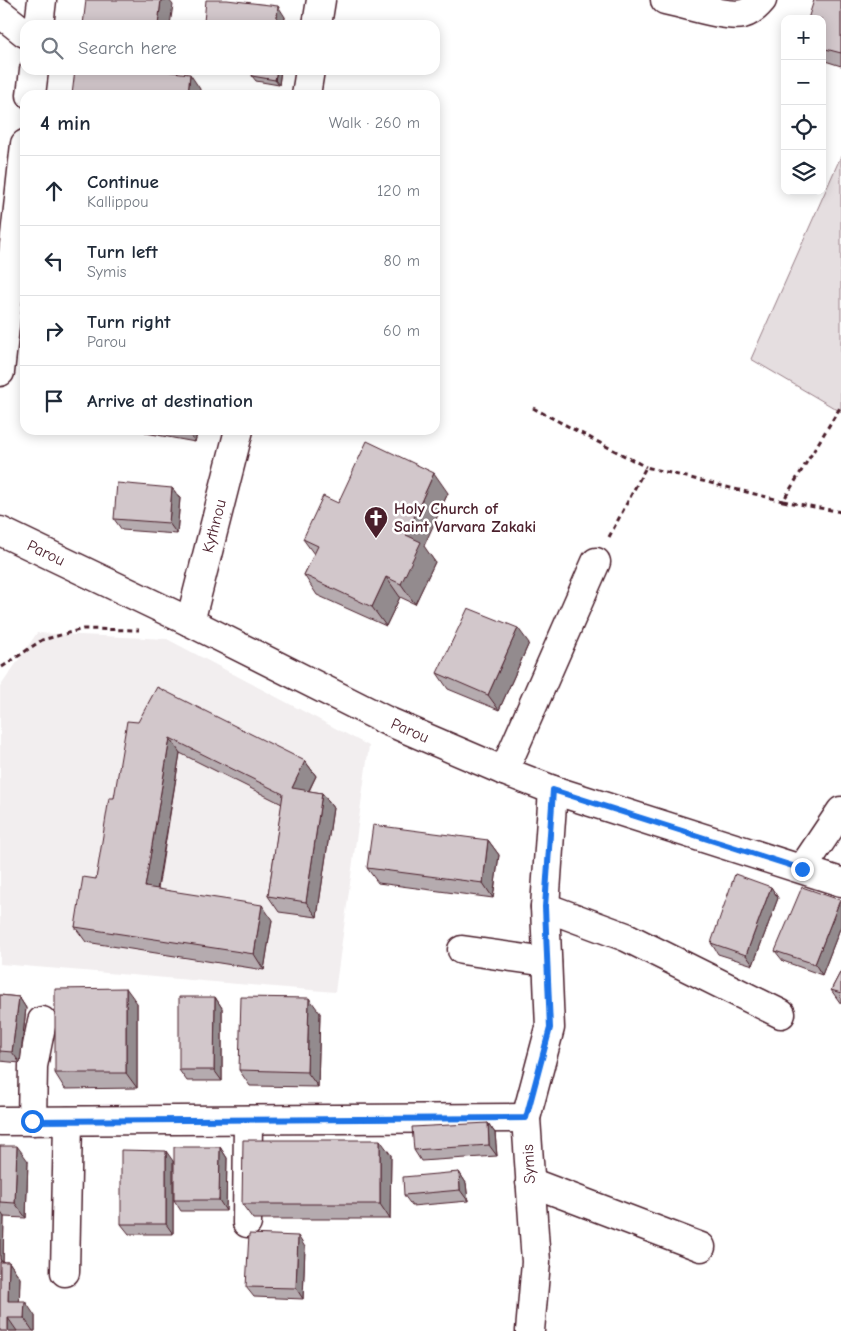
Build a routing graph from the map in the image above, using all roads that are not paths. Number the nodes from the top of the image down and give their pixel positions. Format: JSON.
{"nodes":[{"id":1,"x":42,"y":0,"type":"edge"},
{"id":2,"x":321,"y":0,"type":"edge"},
{"id":3,"x":665,"y":0,"type":"edge"},
{"id":4,"x":762,"y":0,"type":"edge"},
{"id":5,"x":0,"y":14,"type":"edge"},
{"id":6,"x":40,"y":20,"type":"edge"},
{"id":7,"x":318,"y":20,"type":"edge"},
{"id":8,"x":20,"y":29,"type":"edge"},
{"id":9,"x":33,"y":75,"type":"edge"},
{"id":10,"x":309,"y":75,"type":"edge"},
{"id":11,"x":32,"y":90,"type":"edge"},
{"id":12,"x":307,"y":90,"type":"edge"},
{"id":13,"x":20,"y":182,"type":"edge"},
{"id":14,"x":4,"y":303,"type":"edge"},
{"id":15,"x":0,"y":372,"type":"edge"},
{"id":16,"x":238,"y":435,"type":"edge"},
{"id":17,"x":0,"y":531,"type":"edge"},
{"id":18,"x":596,"y":562,"type":"road end"},
{"id":19,"x":190,"y":622,"type":"junction"},
{"id":20,"x":504,"y":772,"type":"junction"},
{"id":21,"x":553,"y":790,"type":"junction"},
{"id":22,"x":841,"y":811,"type":"edge"},
{"id":23,"x":802,"y":869,"type":"junction"},
{"id":24,"x":841,"y":882,"type":"edge"},
{"id":25,"x":545,"y":907,"type":"junction"},
{"id":26,"x":462,"y":950,"type":"dead end"},
{"id":27,"x":547,"y":962,"type":"junction"},
{"id":28,"x":782,"y":1014,"type":"dead end"},
{"id":29,"x":42,"y":1021,"type":"dead end"},
{"id":30,"x":526,"y":1118,"type":"junction"},
{"id":31,"x":248,"y":1120,"type":"junction"},
{"id":32,"x":0,"y":1121,"type":"edge"},
{"id":33,"x":32,"y":1121,"type":"junction"},
{"id":34,"x":68,"y":1121,"type":"junction"},
{"id":35,"x":530,"y":1182,"type":"junction"},
{"id":36,"x":247,"y":1223,"type":"edge"},
{"id":37,"x":701,"y":1247,"type":"dead end"},
{"id":38,"x":65,"y":1272,"type":"dead end"},
{"id":39,"x":530,"y":1331,"type":"edge"}],
"edges":[{"from":1,"to":6,"type":"street"},
{"from":2,"to":7,"type":"street"},
{"from":3,"to":4,"type":"street"},
{"from":5,"to":8,"type":"street"},
{"from":9,"to":11,"type":"street"},
{"from":10,"to":12,"type":"street"},
{"from":13,"to":14,"type":"street"},
{"from":14,"to":15,"type":"street"},
{"from":16,"to":19,"type":"street","name":"Kythnou"},
{"from":17,"to":19,"type":"street","name":"Parou"},
{"from":18,"to":20,"type":"street"},
{"from":19,"to":20,"type":"street","name":"Parou"},
{"from":20,"to":21,"type":"street","name":"Parou"},
{"from":21,"to":23,"type":"street","name":"Parou"},
{"from":21,"to":25,"type":"street","name":"Symis"},
{"from":22,"to":23,"type":"street"},
{"from":23,"to":24,"type":"street","name":"Parou"},
{"from":25,"to":27,"type":"street","name":"Symis"},
{"from":25,"to":28,"type":"street"},
{"from":26,"to":27,"type":"street"},
{"from":27,"to":30,"type":"street","name":"Symis"},
{"from":29,"to":33,"type":"street"},
{"from":30,"to":31,"type":"street"},
{"from":30,"to":35,"type":"street","name":"Symis"},
{"from":31,"to":34,"type":"street"},
{"from":31,"to":36,"type":"street"},
{"from":32,"to":33,"type":"street"},
{"from":33,"to":34,"type":"street"},
{"from":34,"to":38,"type":"street"},
{"from":35,"to":37,"type":"street"},
{"from":35,"to":39,"type":"street","name":"Symis"}]}
